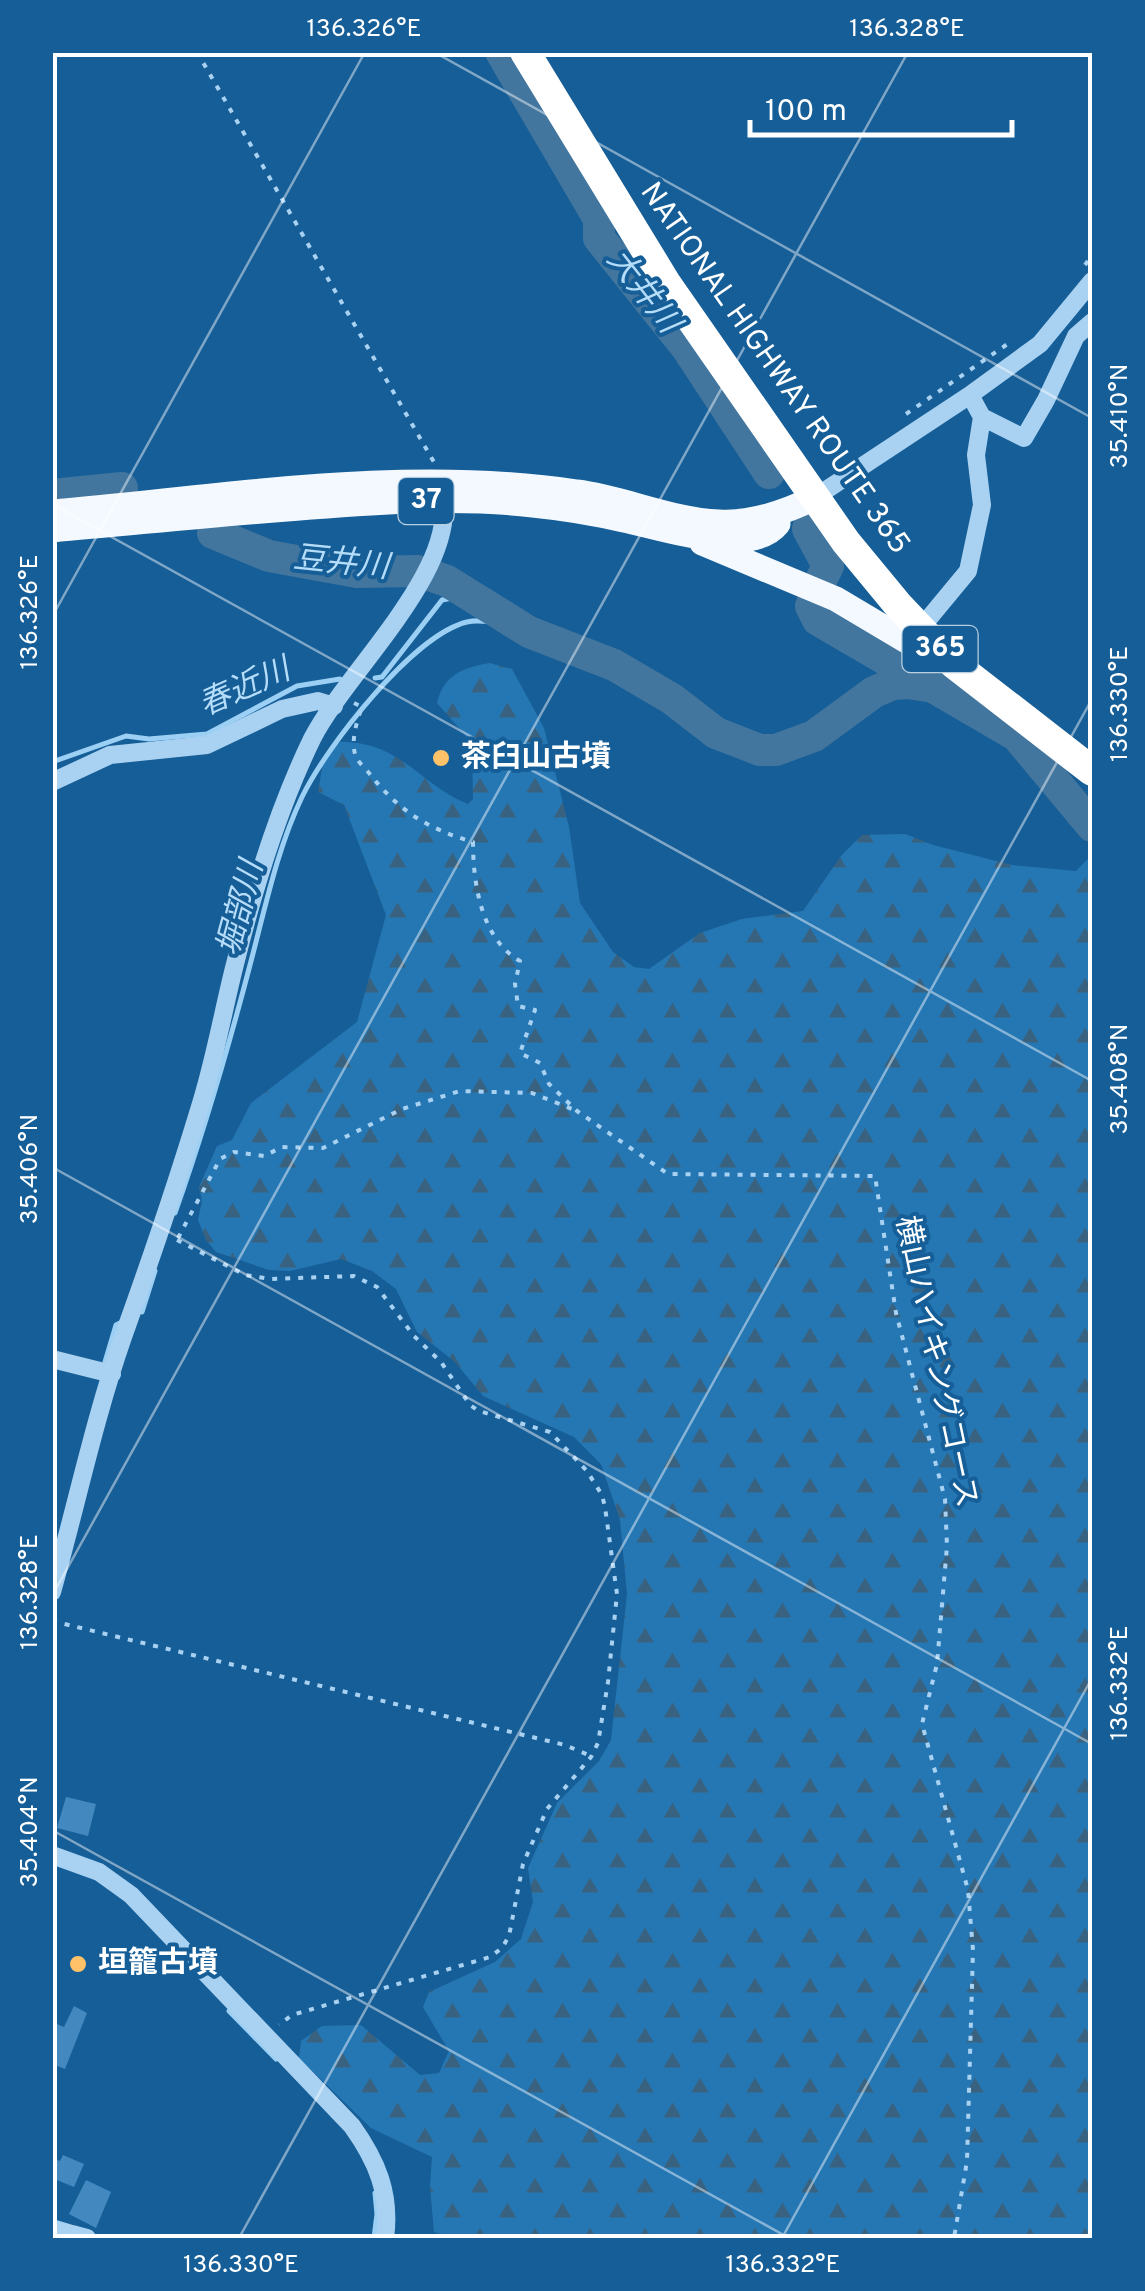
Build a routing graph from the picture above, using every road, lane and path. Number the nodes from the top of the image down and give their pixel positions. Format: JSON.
{"nodes":[{"id":1,"x":197,"y":52,"type":"edge"},
{"id":2,"x":525,"y":52,"type":"edge"},
{"id":3,"x":1092,"y":256,"type":"edge"},
{"id":4,"x":1087,"y":275,"type":"edge"},
{"id":5,"x":1092,"y":322,"type":"edge"},
{"id":6,"x":1019,"y":336,"type":"dead end"},
{"id":7,"x":970,"y":395,"type":"junction"},
{"id":8,"x":905,"y":415,"type":"dead end"},
{"id":9,"x":982,"y":416,"type":"junction"},
{"id":10,"x":442,"y":492,"type":"junction"},
{"id":11,"x":800,"y":505,"type":"junction"},
{"id":12,"x":52,"y":512,"type":"edge"},
{"id":13,"x":52,"y":530,"type":"edge"},
{"id":14,"x":684,"y":536,"type":"junction"},
{"id":15,"x":920,"y":629,"type":"junction"},
{"id":16,"x":954,"y":664,"type":"junction"},
{"id":17,"x":337,"y":701,"type":"junction"},
{"id":18,"x":1092,"y":772,"type":"edge"},
{"id":19,"x":52,"y":782,"type":"edge"},
{"id":20,"x":577,"y":1111,"type":"junction"},
{"id":21,"x":178,"y":1238,"type":"junction"},
{"id":22,"x":170,"y":1254,"type":"dead end"},
{"id":23,"x":52,"y":1359,"type":"edge"},
{"id":24,"x":112,"y":1374,"type":"junction"},
{"id":25,"x":52,"y":1592,"type":"edge"},
{"id":26,"x":52,"y":1622,"type":"edge"},
{"id":27,"x":591,"y":1756,"type":"junction"},
{"id":28,"x":52,"y":1855,"type":"edge"},
{"id":29,"x":266,"y":2035,"type":"junction"},
{"id":30,"x":52,"y":2228,"type":"edge"},
{"id":31,"x":77,"y":2237,"type":"edge"},
{"id":32,"x":385,"y":2238,"type":"edge"},
{"id":33,"x":954,"y":2238,"type":"edge"}],
"edges":[{"from":1,"to":10,"type":"path"},
{"from":2,"to":11,"type":"highway","name":"NATIONAL HIGHWAY ROUTE 365","number":"365"},
{"from":3,"to":4,"type":"path"},
{"from":4,"to":7,"type":"street"},
{"from":5,"to":9,"type":"street"},
{"from":6,"to":8,"type":"path"},
{"from":7,"to":9,"type":"street"},
{"from":7,"to":11,"type":"street"},
{"from":9,"to":15,"type":"street"},
{"from":10,"to":11,"type":"main road","number":"37"},
{"from":10,"to":12,"type":"main road","number":"37"},
{"from":10,"to":13,"type":"main road","number":"37"},
{"from":10,"to":14,"type":"main road","number":"37"},
{"from":10,"to":17,"type":"street"},
{"from":11,"to":14,"type":"main road","number":"37"},
{"from":11,"to":15,"type":"highway","name":"NATIONAL HIGHWAY ROUTE 365","number":"365"},
{"from":14,"to":16,"type":"main road"},
{"from":15,"to":16,"type":"highway","name":"NATIONAL HIGHWAY ROUTE 365","number":"365"},
{"from":16,"to":18,"type":"highway","name":"NATIONAL HIGHWAY ROUTE 365","number":"365"},
{"from":17,"to":19,"type":"street"},
{"from":17,"to":20,"type":"path","name":"横山ハイキングコース"},
{"from":17,"to":24,"type":"street"},
{"from":20,"to":21,"type":"path"},
{"from":20,"to":33,"type":"path","name":"横山ハイキングコース"},
{"from":21,"to":22,"type":"path"},
{"from":21,"to":27,"type":"path"},
{"from":23,"to":24,"type":"street"},
{"from":24,"to":25,"type":"street"},
{"from":26,"to":27,"type":"path"},
{"from":27,"to":29,"type":"path"},
{"from":28,"to":29,"type":"street"},
{"from":29,"to":32,"type":"street"},
{"from":30,"to":31,"type":"street"}]}
